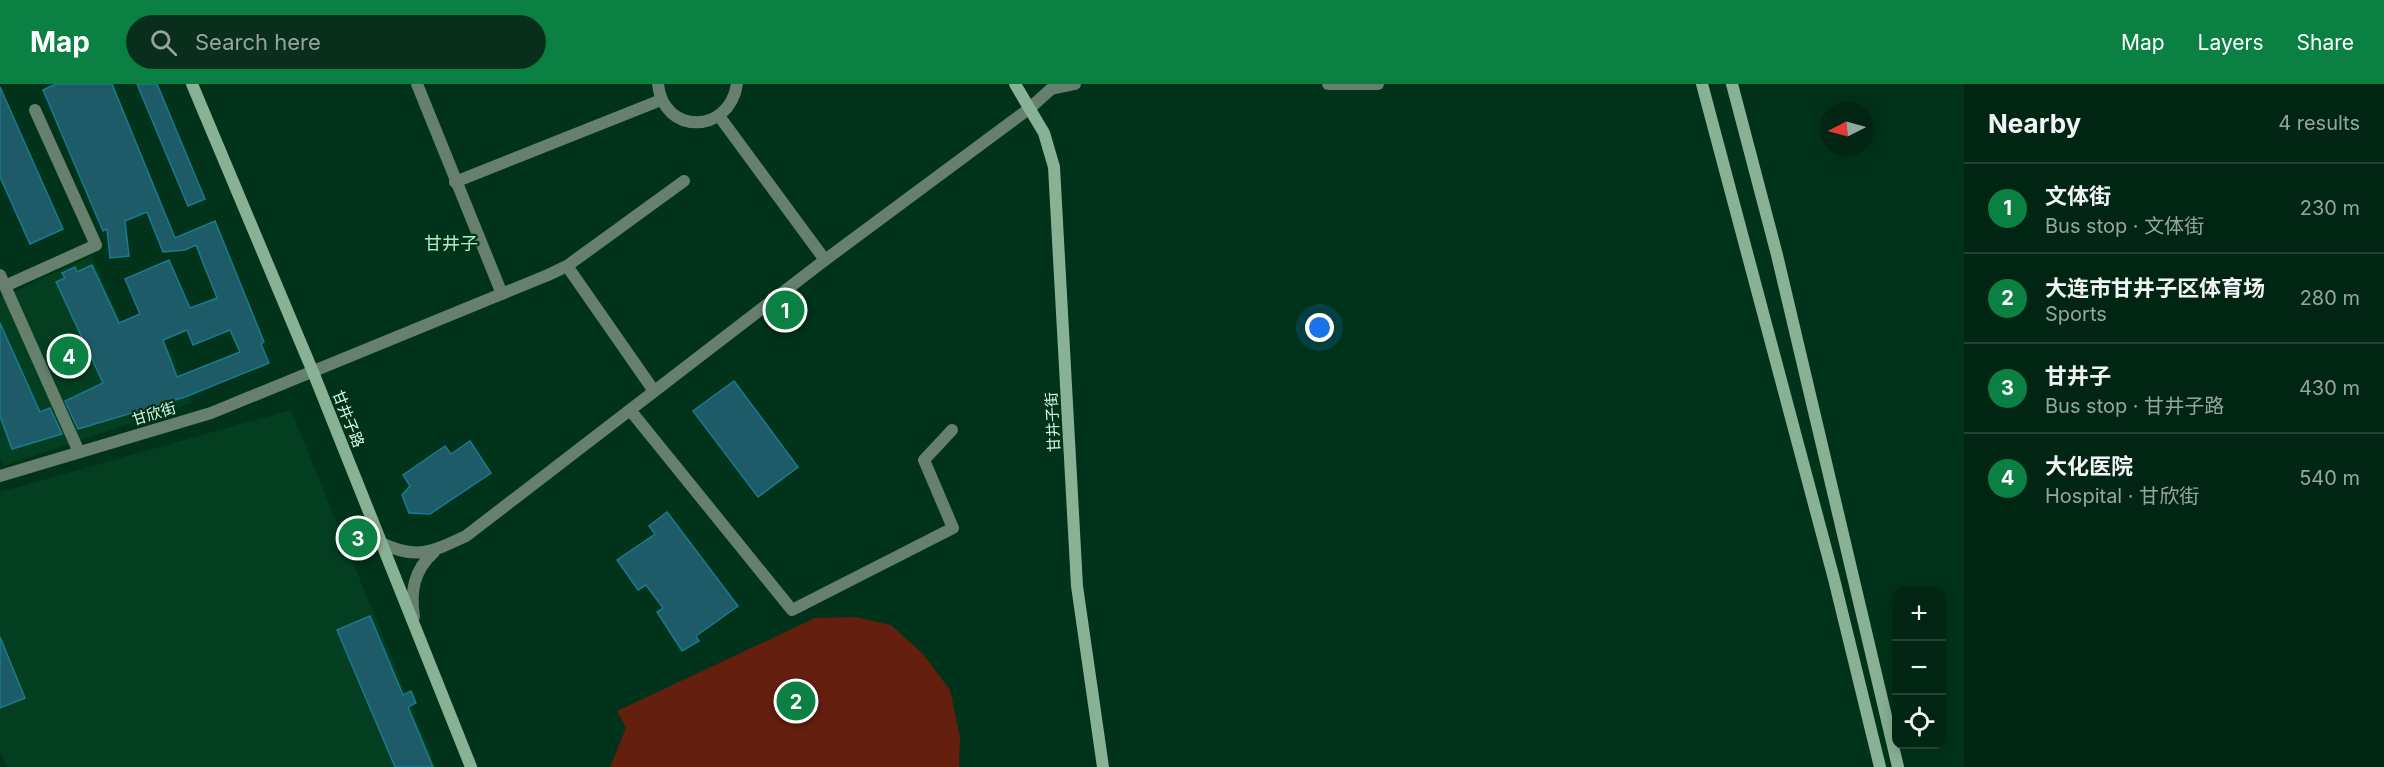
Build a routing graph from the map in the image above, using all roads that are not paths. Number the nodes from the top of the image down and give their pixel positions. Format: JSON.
{"nodes":[{"id":1,"x":192,"y":84,"type":"edge"},
{"id":2,"x":417,"y":84,"type":"edge"},
{"id":3,"x":658,"y":84,"type":"edge"},
{"id":4,"x":737,"y":84,"type":"edge"},
{"id":5,"x":1015,"y":84,"type":"edge"},
{"id":6,"x":1075,"y":84,"type":"edge"},
{"id":7,"x":1328,"y":84,"type":"edge"},
{"id":8,"x":1378,"y":84,"type":"edge"},
{"id":9,"x":1702,"y":84,"type":"edge"},
{"id":10,"x":1732,"y":84,"type":"edge"},
{"id":11,"x":661,"y":100,"type":"junction"},
{"id":12,"x":1030,"y":108,"type":"junction"},
{"id":13,"x":35,"y":110,"type":"dead end"},
{"id":14,"x":720,"y":116,"type":"junction"},
{"id":15,"x":684,"y":181,"type":"dead end"},
{"id":16,"x":455,"y":182,"type":"junction"},
{"id":17,"x":825,"y":260,"type":"junction"},
{"id":18,"x":567,"y":266,"type":"junction"},
{"id":19,"x":2,"y":280,"type":"edge"},
{"id":20,"x":502,"y":294,"type":"junction"},
{"id":21,"x":313,"y":372,"type":"junction"},
{"id":22,"x":654,"y":391,"type":"junction"},
{"id":23,"x":630,"y":410,"type":"junction"},
{"id":24,"x":952,"y":430,"type":"dead end"},
{"id":25,"x":79,"y":452,"type":"junction"},
{"id":26,"x":0,"y":476,"type":"edge"},
{"id":27,"x":381,"y":543,"type":"junction"},
{"id":28,"x":435,"y":551,"type":"junction"},
{"id":29,"x":415,"y":627,"type":"junction"},
{"id":30,"x":471,"y":767,"type":"edge"},
{"id":31,"x":1103,"y":767,"type":"edge"},
{"id":32,"x":1880,"y":767,"type":"edge"},
{"id":33,"x":1898,"y":767,"type":"edge"}],
"edges":[{"from":1,"to":21,"type":"street","name":"甘井子路"},
{"from":2,"to":16,"type":"street"},
{"from":3,"to":11,"type":"street"},
{"from":4,"to":14,"type":"street"},
{"from":5,"to":12,"type":"street","name":"甘井子街"},
{"from":6,"to":12,"type":"street"},
{"from":7,"to":8,"type":"street"},
{"from":9,"to":32,"type":"street"},
{"from":10,"to":33,"type":"street"},
{"from":11,"to":14,"type":"street"},
{"from":11,"to":16,"type":"street"},
{"from":12,"to":17,"type":"street"},
{"from":12,"to":31,"type":"street","name":"甘井子街"},
{"from":13,"to":19,"type":"street"},
{"from":14,"to":17,"type":"street"},
{"from":15,"to":18,"type":"street","name":"甘欣街"},
{"from":16,"to":20,"type":"street"},
{"from":17,"to":22,"type":"street"},
{"from":18,"to":20,"type":"street","name":"甘欣街"},
{"from":18,"to":22,"type":"street"},
{"from":19,"to":25,"type":"street"},
{"from":20,"to":21,"type":"street","name":"甘欣街"},
{"from":21,"to":25,"type":"street","name":"甘欣街"},
{"from":21,"to":27,"type":"street","name":"甘井子路"},
{"from":22,"to":23,"type":"street"},
{"from":23,"to":24,"type":"street"},
{"from":23,"to":28,"type":"street"},
{"from":25,"to":26,"type":"street","name":"甘欣街"},
{"from":27,"to":28,"type":"street"},
{"from":27,"to":29,"type":"street","name":"甘井子路"},
{"from":28,"to":29,"type":"street"},
{"from":29,"to":30,"type":"street","name":"甘井子路"}]}
